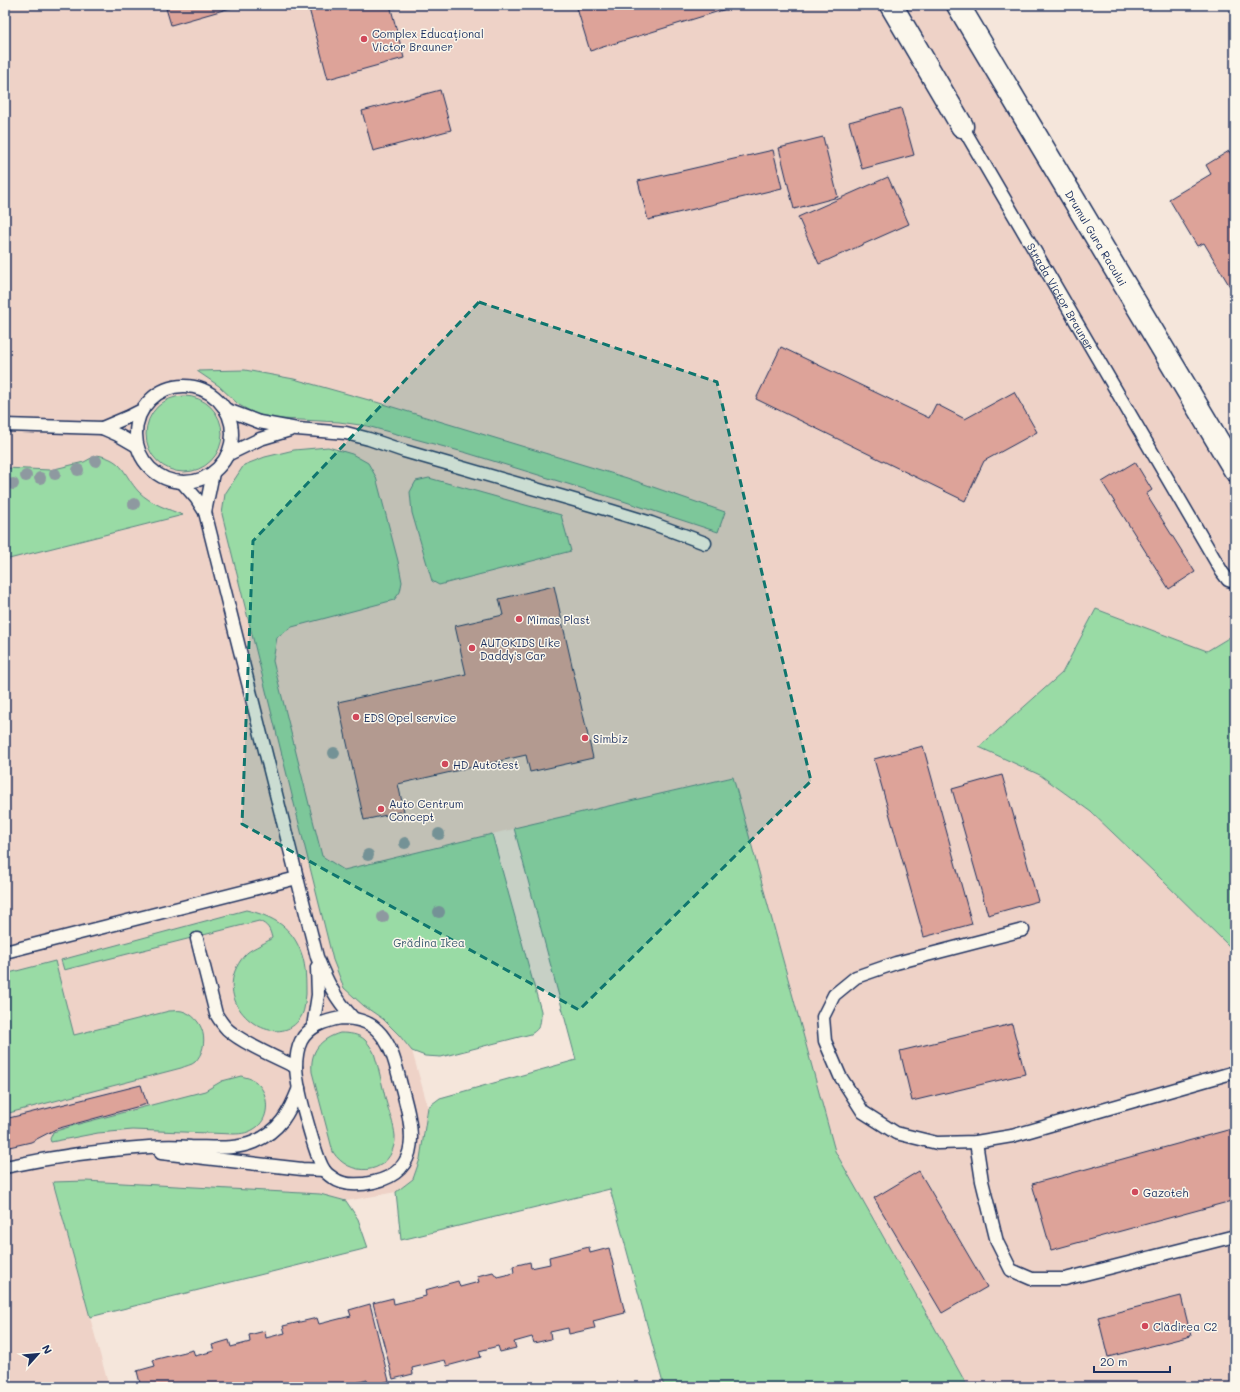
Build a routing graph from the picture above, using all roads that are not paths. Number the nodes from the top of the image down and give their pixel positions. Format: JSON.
{"nodes":[{"id":1,"x":892,"y":5,"type":"edge"},
{"id":2,"x":958,"y":5,"type":"edge"},
{"id":3,"x":962,"y":126,"type":"joint"},
{"id":4,"x":225,"y":409,"type":"junction"},
{"id":5,"x":142,"y":410,"type":"junction"},
{"id":6,"x":5,"y":425,"type":"edge"},
{"id":7,"x":102,"y":428,"type":"junction"},
{"id":8,"x":297,"y":429,"type":"junction"},
{"id":9,"x":137,"y":446,"type":"junction"},
{"id":10,"x":227,"y":455,"type":"junction"},
{"id":11,"x":1235,"y":470,"type":"edge"},
{"id":12,"x":213,"y":473,"type":"junction"},
{"id":13,"x":182,"y":482,"type":"junction"},
{"id":14,"x":205,"y":512,"type":"junction"},
{"id":15,"x":705,"y":544,"type":"dead end"},
{"id":16,"x":1235,"y":582,"type":"edge"},
{"id":17,"x":297,"y":878,"type":"junction"},
{"id":18,"x":1023,"y":930,"type":"dead end"},
{"id":19,"x":197,"y":939,"type":"dead end"},
{"id":20,"x":5,"y":952,"type":"edge"},
{"id":21,"x":317,"y":957,"type":"junction"},
{"id":22,"x":353,"y":1018,"type":"junction"},
{"id":23,"x":313,"y":1027,"type":"junction"},
{"id":24,"x":296,"y":1067,"type":"junction"},
{"id":25,"x":1235,"y":1072,"type":"edge"},
{"id":26,"x":299,"y":1088,"type":"junction"},
{"id":27,"x":976,"y":1142,"type":"junction"},
{"id":28,"x":126,"y":1149,"type":"junction"},
{"id":29,"x":5,"y":1167,"type":"edge"},
{"id":30,"x":324,"y":1170,"type":"junction"},
{"id":31,"x":1235,"y":1236,"type":"edge"}],
"edges":[{"from":1,"to":3,"type":"street","name":"Strada Victor Brauner"},
{"from":2,"to":11,"type":"street","name":"Drumul Gura Racului"},
{"from":3,"to":16,"type":"lane","name":"Strada Victor Brauner"},
{"from":4,"to":5,"type":"lane"},
{"from":4,"to":8,"type":"lane"},
{"from":4,"to":10,"type":"lane"},
{"from":5,"to":7,"type":"lane"},
{"from":5,"to":9,"type":"lane"},
{"from":6,"to":7,"type":"lane"},
{"from":7,"to":9,"type":"lane"},
{"from":8,"to":10,"type":"lane"},
{"from":8,"to":15,"type":"lane"},
{"from":9,"to":13,"type":"lane"},
{"from":10,"to":12,"type":"lane"},
{"from":12,"to":13,"type":"lane"},
{"from":12,"to":14,"type":"lane"},
{"from":13,"to":14,"type":"lane"},
{"from":14,"to":17,"type":"lane"},
{"from":17,"to":20,"type":"lane"},
{"from":17,"to":21,"type":"lane"},
{"from":18,"to":27,"type":"lane"},
{"from":19,"to":24,"type":"lane"},
{"from":21,"to":22,"type":"lane"},
{"from":21,"to":23,"type":"lane"},
{"from":22,"to":23,"type":"lane"},
{"from":22,"to":30,"type":"lane"},
{"from":23,"to":24,"type":"lane"},
{"from":24,"to":26,"type":"lane"},
{"from":25,"to":27,"type":"lane"},
{"from":26,"to":28,"type":"lane"},
{"from":26,"to":30,"type":"lane"},
{"from":27,"to":31,"type":"lane"},
{"from":28,"to":29,"type":"lane"},
{"from":28,"to":30,"type":"lane"}]}
